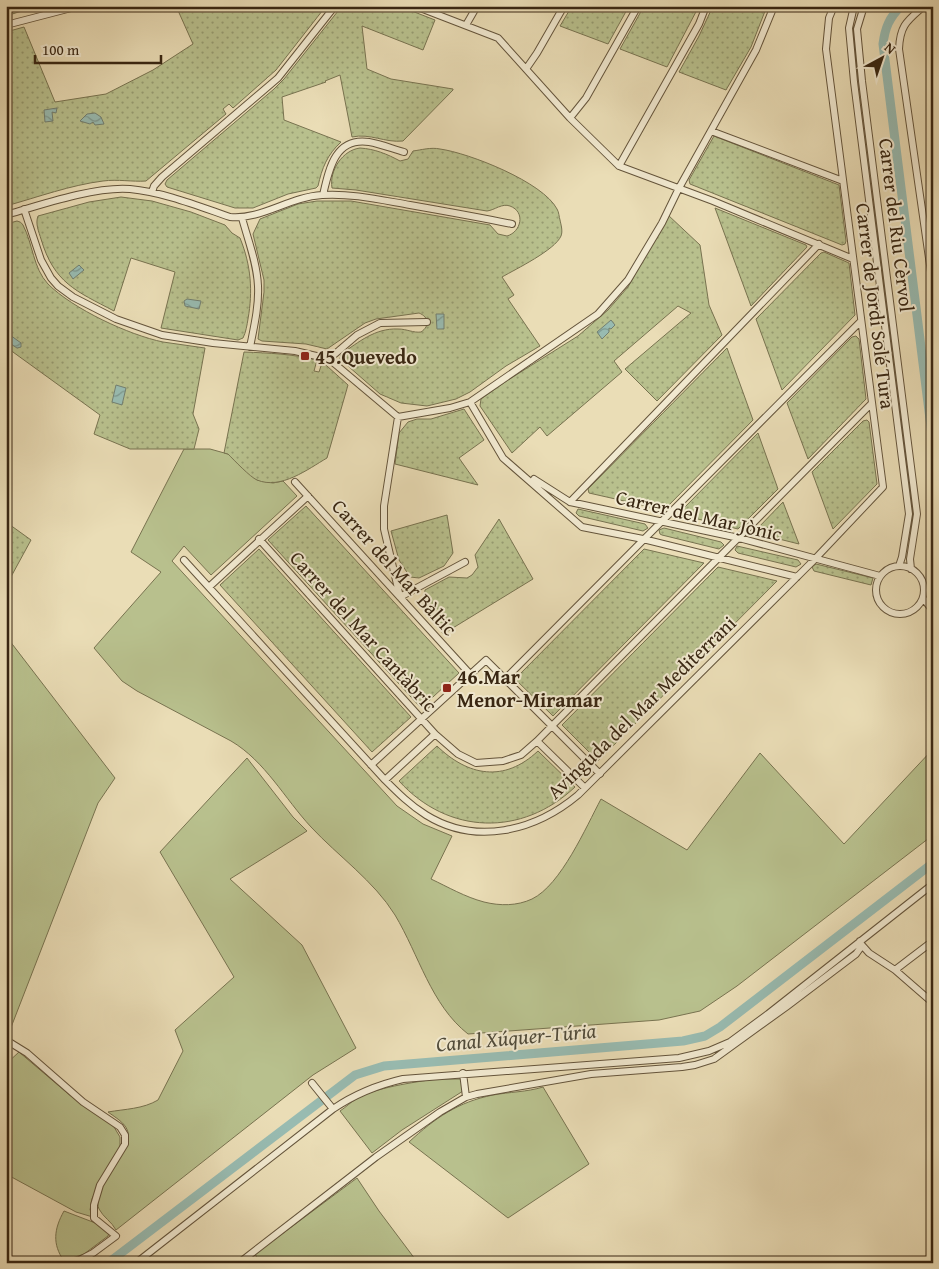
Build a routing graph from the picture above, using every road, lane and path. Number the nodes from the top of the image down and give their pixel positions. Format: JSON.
{"nodes":[{"id":1,"x":79,"y":6,"type":"edge"},
{"id":2,"x":335,"y":6,"type":"edge"},
{"id":3,"x":415,"y":6,"type":"edge"},
{"id":4,"x":477,"y":6,"type":"edge"},
{"id":5,"x":564,"y":6,"type":"edge"},
{"id":6,"x":638,"y":6,"type":"edge"},
{"id":7,"x":706,"y":6,"type":"edge"},
{"id":8,"x":774,"y":6,"type":"edge"},
{"id":9,"x":834,"y":6,"type":"edge"},
{"id":10,"x":854,"y":6,"type":"edge"},
{"id":11,"x":864,"y":6,"type":"edge"},
{"id":12,"x":924,"y":6,"type":"edge"},
{"id":13,"x":6,"y":25,"type":"edge"},
{"id":14,"x":466,"y":25,"type":"junction"},
{"id":15,"x":526,"y":68,"type":"junction"},
{"id":16,"x":570,"y":118,"type":"junction"},
{"id":17,"x":711,"y":131,"type":"junction"},
{"id":18,"x":404,"y":152,"type":"dead end"},
{"id":19,"x":618,"y":166,"type":"junction"},
{"id":20,"x":843,"y":181,"type":"junction"},
{"id":21,"x":679,"y":188,"type":"junction"},
{"id":22,"x":152,"y":192,"type":"junction"},
{"id":23,"x":322,"y":195,"type":"junction"},
{"id":24,"x":24,"y":210,"type":"junction"},
{"id":25,"x":6,"y":215,"type":"edge"},
{"id":26,"x":242,"y":218,"type":"junction"},
{"id":27,"x":512,"y":224,"type":"dead end"},
{"id":28,"x":819,"y":244,"type":"junction"},
{"id":29,"x":853,"y":259,"type":"junction"},
{"id":30,"x":933,"y":286,"type":"edge"},
{"id":31,"x":861,"y":321,"type":"junction"},
{"id":32,"x":427,"y":322,"type":"dead end"},
{"id":33,"x":250,"y":347,"type":"junction"},
{"id":34,"x":328,"y":359,"type":"junction"},
{"id":35,"x":470,"y":402,"type":"junction"},
{"id":36,"x":872,"y":404,"type":"junction"},
{"id":37,"x":398,"y":417,"type":"junction"},
{"id":38,"x":518,"y":469,"type":"junction"},
{"id":39,"x":295,"y":482,"type":"dead end"},
{"id":40,"x":308,"y":496,"type":"junction"},
{"id":41,"x":570,"y":502,"type":"junction"},
{"id":42,"x":660,"y":522,"type":"junction"},
{"id":43,"x":739,"y":538,"type":"junction"},
{"id":44,"x":259,"y":539,"type":"junction"},
{"id":45,"x":643,"y":539,"type":"junction"},
{"id":46,"x":719,"y":557,"type":"junction"},
{"id":47,"x":184,"y":560,"type":"dead end"},
{"id":48,"x":814,"y":560,"type":"junction"},
{"id":49,"x":465,"y":562,"type":"dead end"},
{"id":50,"x":899,"y":566,"type":"junction"},
{"id":51,"x":911,"y":569,"type":"junction"},
{"id":52,"x":880,"y":576,"type":"junction"},
{"id":53,"x":797,"y":577,"type":"junction"},
{"id":54,"x":209,"y":586,"type":"junction"},
{"id":55,"x":400,"y":597,"type":"junction"},
{"id":56,"x":923,"y":598,"type":"junction"},
{"id":57,"x":933,"y":611,"type":"edge"},
{"id":58,"x":470,"y":674,"type":"junction"},
{"id":59,"x":505,"y":679,"type":"junction"},
{"id":60,"x":422,"y":719,"type":"junction"},
{"id":61,"x":552,"y":726,"type":"junction"},
{"id":62,"x":435,"y":734,"type":"junction"},
{"id":63,"x":537,"y":740,"type":"junction"},
{"id":64,"x":371,"y":765,"type":"junction"},
{"id":65,"x":600,"y":774,"type":"junction"},
{"id":66,"x":385,"y":780,"type":"junction"},
{"id":67,"x":585,"y":788,"type":"junction"},
{"id":68,"x":933,"y":884,"type":"edge"},
{"id":69,"x":860,"y":941,"type":"junction"},
{"id":70,"x":933,"y":941,"type":"edge"},
{"id":71,"x":856,"y":954,"type":"junction"},
{"id":72,"x":869,"y":954,"type":"junction"},
{"id":73,"x":895,"y":970,"type":"junction"},
{"id":74,"x":933,"y":1003,"type":"edge"},
{"id":75,"x":6,"y":1040,"type":"edge"},
{"id":76,"x":600,"y":1064,"type":"junction"},
{"id":77,"x":463,"y":1073,"type":"junction"},
{"id":78,"x":602,"y":1073,"type":"junction"},
{"id":79,"x":313,"y":1084,"type":"dead end"},
{"id":80,"x":466,"y":1097,"type":"junction"},
{"id":81,"x":333,"y":1109,"type":"junction"},
{"id":82,"x":74,"y":1263,"type":"edge"},
{"id":83,"x":136,"y":1263,"type":"edge"},
{"id":84,"x":238,"y":1263,"type":"edge"}],
"edges":[{"from":1,"to":13,"type":"street"},
{"from":2,"to":22,"type":"street"},
{"from":3,"to":14,"type":"street"},
{"from":4,"to":14,"type":"street"},
{"from":5,"to":15,"type":"street"},
{"from":6,"to":16,"type":"street"},
{"from":7,"to":19,"type":"street"},
{"from":8,"to":17,"type":"street"},
{"from":9,"to":20,"type":"street","name":"Carrer de Jordi Solé Tura"},
{"from":10,"to":50,"type":"street","name":"Carrer del Riu Cèrvol"},
{"from":11,"to":51,"type":"street","name":"Carrer del Riu Cèrvol"},
{"from":12,"to":30,"type":"street"},
{"from":14,"to":15,"type":"street"},
{"from":15,"to":16,"type":"street"},
{"from":16,"to":19,"type":"street"},
{"from":17,"to":20,"type":"street"},
{"from":17,"to":21,"type":"street"},
{"from":18,"to":23,"type":"street"},
{"from":19,"to":21,"type":"street"},
{"from":20,"to":29,"type":"street","name":"Carrer de Jordi Solé Tura"},
{"from":21,"to":28,"type":"street"},
{"from":21,"to":35,"type":"street"},
{"from":22,"to":24,"type":"street"},
{"from":22,"to":26,"type":"street"},
{"from":23,"to":26,"type":"street"},
{"from":23,"to":27,"type":"street"},
{"from":24,"to":25,"type":"street"},
{"from":24,"to":33,"type":"street"},
{"from":26,"to":33,"type":"street"},
{"from":28,"to":29,"type":"street"},
{"from":28,"to":41,"type":"street"},
{"from":29,"to":31,"type":"street","name":"Carrer de Jordi Solé Tura"},
{"from":31,"to":36,"type":"street","name":"Carrer de Jordi Solé Tura"},
{"from":31,"to":42,"type":"street"},
{"from":32,"to":34,"type":"street"},
{"from":33,"to":34,"type":"street"},
{"from":34,"to":37,"type":"street"},
{"from":35,"to":37,"type":"street"},
{"from":35,"to":38,"type":"street","name":"Carrer del Mar Jònic"},
{"from":36,"to":43,"type":"street","name":"Carrer del Mar Cantàbric"},
{"from":36,"to":48,"type":"street","name":"Carrer de Jordi Solé Tura"},
{"from":37,"to":55,"type":"street"},
{"from":38,"to":41,"type":"street","name":"Carrer del Mar Jònic"},
{"from":38,"to":45,"type":"street","name":"Carrer del Mar Jònic"},
{"from":39,"to":40,"type":"street","name":"Carrer del Mar Bàltic"},
{"from":40,"to":44,"type":"street"},
{"from":40,"to":55,"type":"street","name":"Carrer del Mar Bàltic"},
{"from":41,"to":42,"type":"street","name":"Carrer del Mar Jònic"},
{"from":42,"to":43,"type":"street","name":"Carrer del Mar Jònic"},
{"from":42,"to":45,"type":"street"},
{"from":43,"to":46,"type":"street","name":"Carrer del Mar Cantàbric"},
{"from":43,"to":48,"type":"street","name":"Carrer del Mar Jònic"},
{"from":44,"to":54,"type":"street"},
{"from":44,"to":60,"type":"street","name":"Carrer del Mar Cantàbric"},
{"from":45,"to":46,"type":"street","name":"Carrer del Mar Jònic"},
{"from":45,"to":59,"type":"street"},
{"from":46,"to":53,"type":"street","name":"Carrer del Mar Jònic"},
{"from":46,"to":61,"type":"street","name":"Carrer del Mar Cantàbric"},
{"from":47,"to":54,"type":"street","name":"Avinguda del Mar Mediterrani"},
{"from":48,"to":52,"type":"street","name":"Carrer del Mar Jònic"},
{"from":48,"to":53,"type":"street","name":"Carrer de Jordi Solé Tura"},
{"from":49,"to":55,"type":"street"},
{"from":50,"to":51,"type":"street"},
{"from":50,"to":52,"type":"street"},
{"from":51,"to":56,"type":"street"},
{"from":52,"to":56,"type":"street"},
{"from":53,"to":65,"type":"street","name":"Avinguda del Mar Mediterrani"},
{"from":54,"to":64,"type":"street","name":"Avinguda del Mar Mediterrani"},
{"from":55,"to":58,"type":"street","name":"Carrer del Mar Bàltic"},
{"from":56,"to":57,"type":"street"},
{"from":58,"to":59,"type":"street"},
{"from":58,"to":60,"type":"street"},
{"from":59,"to":61,"type":"street"},
{"from":60,"to":62,"type":"street","name":"Carrer del Mar Cantàbric"},
{"from":60,"to":64,"type":"street"},
{"from":61,"to":63,"type":"street","name":"Carrer del Mar Cantàbric"},
{"from":61,"to":65,"type":"street"},
{"from":62,"to":63,"type":"street","name":"Carrer del Mar Cantàbric"},
{"from":62,"to":66,"type":"street"},
{"from":63,"to":67,"type":"street"},
{"from":64,"to":66,"type":"street","name":"Avinguda del Mar Mediterrani"},
{"from":65,"to":67,"type":"street","name":"Avinguda del Mar Mediterrani"},
{"from":66,"to":67,"type":"street","name":"Avinguda del Mar Mediterrani"},
{"from":68,"to":69,"type":"street"},
{"from":69,"to":71,"type":"street"},
{"from":69,"to":72,"type":"street"},
{"from":69,"to":76,"type":"street"},
{"from":70,"to":73,"type":"street"},
{"from":71,"to":72,"type":"street"},
{"from":71,"to":78,"type":"street"},
{"from":72,"to":73,"type":"street"},
{"from":73,"to":74,"type":"street"},
{"from":75,"to":82,"type":"street"},
{"from":76,"to":77,"type":"street"},
{"from":76,"to":78,"type":"street"},
{"from":77,"to":80,"type":"street"},
{"from":77,"to":81,"type":"street"},
{"from":78,"to":80,"type":"street"},
{"from":79,"to":81,"type":"street"},
{"from":80,"to":84,"type":"street"},
{"from":81,"to":83,"type":"street"}]}
